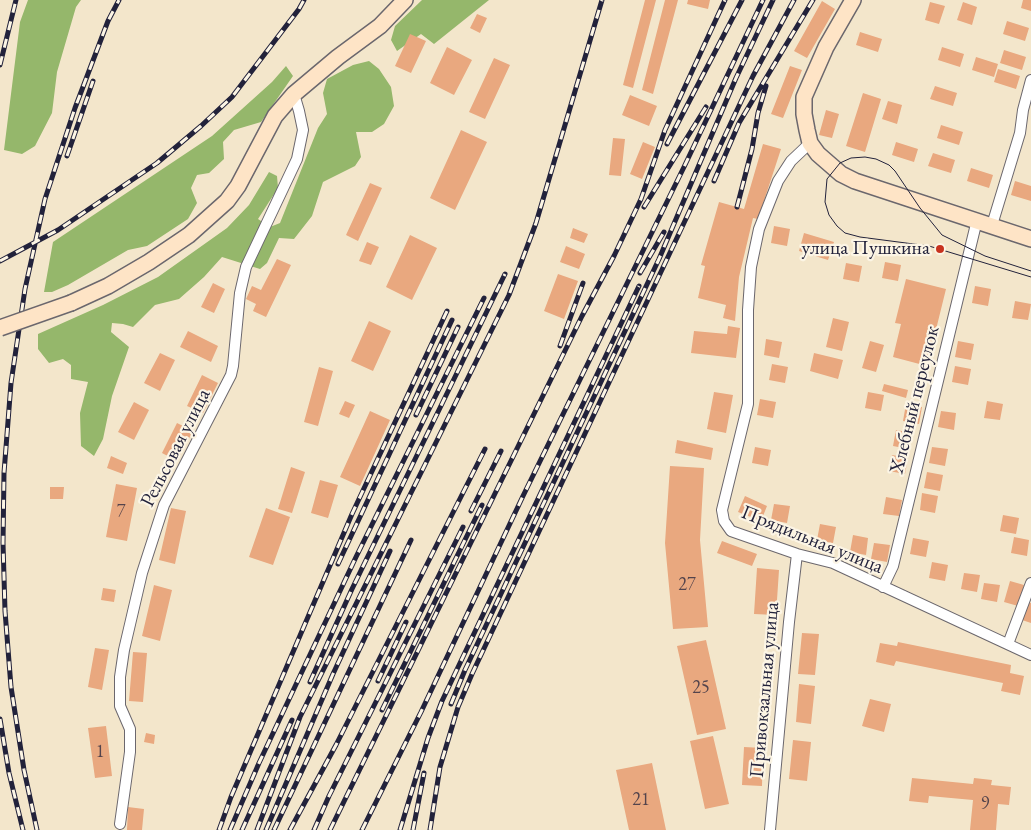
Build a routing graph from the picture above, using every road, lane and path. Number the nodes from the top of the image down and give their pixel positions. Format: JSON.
{"nodes":[{"id":1,"x":405,"y":0,"type":"edge"},
{"id":2,"x":853,"y":0,"type":"edge"},
{"id":3,"x":1031,"y":80,"type":"edge"},
{"id":4,"x":294,"y":94,"type":"junction"},
{"id":5,"x":810,"y":142,"type":"junction"},
{"id":6,"x":977,"y":220,"type":"junction"},
{"id":7,"x":992,"y":225,"type":"junction"},
{"id":8,"x":1031,"y":239,"type":"edge"},
{"id":9,"x":0,"y":328,"type":"edge"},
{"id":10,"x":797,"y":554,"type":"junction"},
{"id":11,"x":1031,"y":583,"type":"edge"},
{"id":12,"x":883,"y":587,"type":"junction"},
{"id":13,"x":1008,"y":644,"type":"junction"},
{"id":14,"x":1031,"y":655,"type":"edge"},
{"id":15,"x":120,"y":824,"type":"dead end"},
{"id":16,"x":770,"y":830,"type":"edge"}],
"edges":[{"from":1,"to":4,"type":"street"},
{"from":2,"to":5,"type":"street"},
{"from":3,"to":7,"type":"street"},
{"from":4,"to":9,"type":"street","bridge":true},
{"from":4,"to":15,"type":"street","name":"Рельсовая улица"},
{"from":5,"to":6,"type":"street"},
{"from":5,"to":10,"type":"street","name":"Прядильная улица"},
{"from":6,"to":7,"type":"street"},
{"from":6,"to":12,"type":"street","name":"Хлебный переулок"},
{"from":7,"to":8,"type":"street"},
{"from":10,"to":12,"type":"street","name":"Прядильная улица"},
{"from":10,"to":16,"type":"street","name":"Привокзальная улица"},
{"from":11,"to":13,"type":"street"},
{"from":12,"to":13,"type":"street","name":"Прядильная улица"},
{"from":13,"to":14,"type":"street","name":"Прядильная улица"}]}
